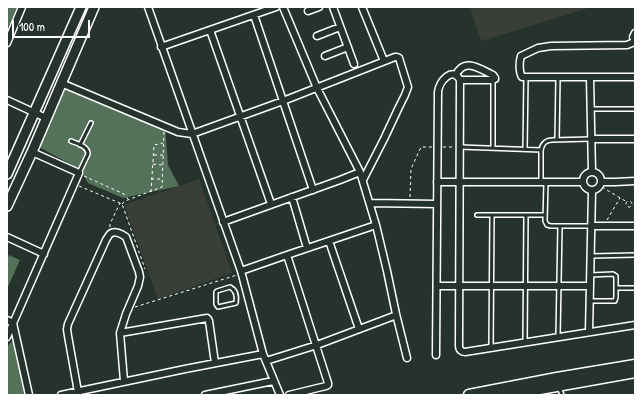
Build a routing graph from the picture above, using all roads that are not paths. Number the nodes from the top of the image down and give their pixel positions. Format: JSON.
{"nodes":[{"id":1,"x":22,"y":7,"type":"edge"},
{"id":2,"x":80,"y":7,"type":"edge"},
{"id":3,"x":94,"y":7,"type":"edge"},
{"id":4,"x":148,"y":7,"type":"edge"},
{"id":5,"x":276,"y":7,"type":"edge"},
{"id":6,"x":283,"y":7,"type":"edge"},
{"id":7,"x":319,"y":7,"type":"edge"},
{"id":8,"x":333,"y":7,"type":"edge"},
{"id":9,"x":362,"y":7,"type":"edge"},
{"id":10,"x":308,"y":11,"type":"dead end"},
{"id":11,"x":254,"y":15,"type":"junction"},
{"id":12,"x":340,"y":27,"type":"junction"},
{"id":13,"x":210,"y":30,"type":"junction"},
{"id":14,"x":635,"y":32,"type":"edge"},
{"id":15,"x":317,"y":36,"type":"dead end"},
{"id":16,"x":635,"y":40,"type":"edge"},
{"id":17,"x":7,"y":43,"type":"edge"},
{"id":18,"x":162,"y":47,"type":"junction"},
{"id":19,"x":348,"y":47,"type":"junction"},
{"id":20,"x":325,"y":56,"type":"dead end"},
{"id":21,"x":384,"y":61,"type":"junction"},
{"id":22,"x":354,"y":64,"type":"dead end"},
{"id":23,"x":526,"y":77,"type":"junction"},
{"id":24,"x":635,"y":77,"type":"edge"},
{"id":25,"x":458,"y":78,"type":"junction"},
{"id":26,"x":558,"y":78,"type":"junction"},
{"id":27,"x":590,"y":78,"type":"junction"},
{"id":28,"x":493,"y":80,"type":"junction"},
{"id":29,"x":61,"y":83,"type":"junction"},
{"id":30,"x":317,"y":88,"type":"junction"},
{"id":31,"x":7,"y":100,"type":"edge"},
{"id":32,"x":283,"y":101,"type":"junction"},
{"id":33,"x":590,"y":109,"type":"junction"},
{"id":34,"x":635,"y":109,"type":"edge"},
{"id":35,"x":34,"y":112,"type":"junction"},
{"id":36,"x":240,"y":116,"type":"junction"},
{"id":37,"x":46,"y":118,"type":"junction"},
{"id":38,"x":91,"y":123,"type":"dead end"},
{"id":39,"x":192,"y":134,"type":"junction"},
{"id":40,"x":591,"y":139,"type":"junction"},
{"id":41,"x":635,"y":139,"type":"edge"},
{"id":42,"x":71,"y":140,"type":"dead end"},
{"id":43,"x":557,"y":140,"type":"junction"},
{"id":44,"x":80,"y":145,"type":"junction"},
{"id":45,"x":460,"y":146,"type":"junction"},
{"id":46,"x":493,"y":148,"type":"junction"},
{"id":47,"x":525,"y":149,"type":"junction"},
{"id":48,"x":542,"y":150,"type":"junction"},
{"id":49,"x":32,"y":152,"type":"junction"},
{"id":50,"x":360,"y":172,"type":"junction"},
{"id":51,"x":592,"y":172,"type":"junction"},
{"id":52,"x":79,"y":173,"type":"junction"},
{"id":53,"x":7,"y":174,"type":"edge"},
{"id":54,"x":363,"y":180,"type":"junction"},
{"id":55,"x":635,"y":181,"type":"edge"},
{"id":56,"x":437,"y":182,"type":"junction"},
{"id":57,"x":460,"y":182,"type":"junction"},
{"id":58,"x":543,"y":182,"type":"junction"},
{"id":59,"x":582,"y":182,"type":"junction"},
{"id":60,"x":601,"y":184,"type":"junction"},
{"id":61,"x":313,"y":190,"type":"junction"},
{"id":62,"x":592,"y":191,"type":"junction"},
{"id":63,"x":292,"y":197,"type":"junction"},
{"id":64,"x":370,"y":203,"type":"junction"},
{"id":65,"x":271,"y":204,"type":"junction"},
{"id":66,"x":437,"y":204,"type":"junction"},
{"id":67,"x":7,"y":206,"type":"edge"},
{"id":68,"x":477,"y":215,"type":"dead end"},
{"id":69,"x":492,"y":215,"type":"junction"},
{"id":70,"x":526,"y":215,"type":"junction"},
{"id":71,"x":545,"y":215,"type":"junction"},
{"id":72,"x":223,"y":222,"type":"junction"},
{"id":73,"x":376,"y":225,"type":"junction"},
{"id":74,"x":560,"y":226,"type":"junction"},
{"id":75,"x":591,"y":226,"type":"junction"},
{"id":76,"x":635,"y":226,"type":"edge"},
{"id":77,"x":7,"y":237,"type":"edge"},
{"id":78,"x":328,"y":241,"type":"junction"},
{"id":79,"x":308,"y":248,"type":"junction"},
{"id":80,"x":44,"y":254,"type":"junction"},
{"id":81,"x":287,"y":255,"type":"junction"},
{"id":82,"x":635,"y":255,"type":"edge"},
{"id":83,"x":591,"y":256,"type":"junction"},
{"id":84,"x":241,"y":273,"type":"junction"},
{"id":85,"x":590,"y":274,"type":"junction"},
{"id":86,"x":437,"y":286,"type":"junction"},
{"id":87,"x":459,"y":286,"type":"junction"},
{"id":88,"x":491,"y":286,"type":"junction"},
{"id":89,"x":526,"y":286,"type":"junction"},
{"id":90,"x":558,"y":286,"type":"junction"},
{"id":91,"x":590,"y":286,"type":"junction"},
{"id":92,"x":616,"y":288,"type":"junction"},
{"id":93,"x":635,"y":288,"type":"edge"},
{"id":94,"x":247,"y":293,"type":"junction"},
{"id":95,"x":236,"y":295,"type":"junction"},
{"id":96,"x":590,"y":301,"type":"junction"},
{"id":97,"x":396,"y":314,"type":"junction"},
{"id":98,"x":10,"y":321,"type":"edge"},
{"id":99,"x":635,"y":325,"type":"edge"},
{"id":100,"x":359,"y":330,"type":"junction"},
{"id":101,"x":120,"y":332,"type":"junction"},
{"id":102,"x":589,"y":332,"type":"junction"},
{"id":103,"x":7,"y":337,"type":"edge"},
{"id":104,"x":558,"y":337,"type":"junction"},
{"id":105,"x":525,"y":342,"type":"junction"},
{"id":106,"x":317,"y":345,"type":"junction"},
{"id":107,"x":491,"y":348,"type":"junction"},
{"id":108,"x":263,"y":354,"type":"junction"},
{"id":109,"x":436,"y":356,"type":"dead end"},
{"id":110,"x":407,"y":358,"type":"dead end"},
{"id":111,"x":266,"y":361,"type":"junction"},
{"id":112,"x":215,"y":363,"type":"junction"},
{"id":113,"x":635,"y":365,"type":"edge"},
{"id":114,"x":635,"y":372,"type":"edge"},
{"id":115,"x":124,"y":381,"type":"junction"},
{"id":116,"x":273,"y":381,"type":"junction"},
{"id":117,"x":559,"y":386,"type":"edge"},
{"id":118,"x":78,"y":392,"type":"junction"},
{"id":119,"x":29,"y":395,"type":"edge"},
{"id":120,"x":62,"y":395,"type":"edge"},
{"id":121,"x":204,"y":395,"type":"edge"},
{"id":122,"x":280,"y":395,"type":"edge"},
{"id":123,"x":289,"y":395,"type":"edge"},
{"id":124,"x":469,"y":395,"type":"edge"},
{"id":125,"x":506,"y":395,"type":"edge"}],
"edges":[{"from":1,"to":17,"type":"street"},
{"from":2,"to":35,"type":"street"},
{"from":3,"to":29,"type":"street"},
{"from":4,"to":18,"type":"street"},
{"from":5,"to":11,"type":"street"},
{"from":6,"to":30,"type":"street"},
{"from":7,"to":10,"type":"street"},
{"from":8,"to":12,"type":"street"},
{"from":9,"to":21,"type":"street"},
{"from":11,"to":13,"type":"street"},
{"from":11,"to":32,"type":"street"},
{"from":12,"to":15,"type":"street"},
{"from":12,"to":19,"type":"street"},
{"from":13,"to":18,"type":"street"},
{"from":13,"to":36,"type":"street"},
{"from":14,"to":16,"type":"street"},
{"from":16,"to":23,"type":"street"},
{"from":18,"to":39,"type":"street"},
{"from":19,"to":20,"type":"street"},
{"from":19,"to":22,"type":"street"},
{"from":21,"to":30,"type":"street"},
{"from":21,"to":54,"type":"street"},
{"from":23,"to":26,"type":"street"},
{"from":23,"to":47,"type":"lane"},
{"from":24,"to":27,"type":"street"},
{"from":25,"to":28,"type":"street"},
{"from":25,"to":28,"type":"street"},
{"from":25,"to":45,"type":"street"},
{"from":25,"to":56,"type":"street"},
{"from":26,"to":27,"type":"street"},
{"from":26,"to":43,"type":"lane"},
{"from":27,"to":33,"type":"street"},
{"from":28,"to":46,"type":"lane"},
{"from":29,"to":37,"type":"street"},
{"from":29,"to":39,"type":"street"},
{"from":30,"to":32,"type":"street"},
{"from":30,"to":50,"type":"street"},
{"from":31,"to":35,"type":"street"},
{"from":32,"to":36,"type":"street"},
{"from":32,"to":61,"type":"street"},
{"from":33,"to":34,"type":"lane"},
{"from":33,"to":40,"type":"street"},
{"from":35,"to":37,"type":"street"},
{"from":35,"to":53,"type":"street"},
{"from":36,"to":39,"type":"street"},
{"from":36,"to":65,"type":"street"},
{"from":37,"to":49,"type":"street"},
{"from":38,"to":44,"type":"lane"},
{"from":39,"to":72,"type":"street"},
{"from":40,"to":41,"type":"street"},
{"from":40,"to":43,"type":"lane"},
{"from":40,"to":51,"type":"street"},
{"from":42,"to":44,"type":"lane"},
{"from":43,"to":48,"type":"lane"},
{"from":44,"to":52,"type":"lane"},
{"from":45,"to":46,"type":"lane"},
{"from":45,"to":57,"type":"street"},
{"from":46,"to":47,"type":"lane"},
{"from":47,"to":48,"type":"lane"},
{"from":48,"to":58,"type":"lane"},
{"from":49,"to":52,"type":"street"},
{"from":49,"to":67,"type":"street"},
{"from":50,"to":54,"type":"street"},
{"from":50,"to":61,"type":"street"},
{"from":51,"to":59,"type":"street"},
{"from":51,"to":60,"type":"street"},
{"from":52,"to":80,"type":"street"},
{"from":54,"to":64,"type":"street"},
{"from":55,"to":60,"type":"street"},
{"from":56,"to":57,"type":"street"},
{"from":56,"to":66,"type":"street"},
{"from":57,"to":58,"type":"street"},
{"from":57,"to":87,"type":"street"},
{"from":58,"to":59,"type":"street"},
{"from":58,"to":71,"type":"lane"},
{"from":59,"to":62,"type":"street"},
{"from":60,"to":62,"type":"street"},
{"from":61,"to":63,"type":"street"},
{"from":62,"to":75,"type":"street"},
{"from":63,"to":65,"type":"street"},
{"from":63,"to":79,"type":"street"},
{"from":64,"to":66,"type":"street"},
{"from":64,"to":73,"type":"street"},
{"from":65,"to":72,"type":"street"},
{"from":66,"to":86,"type":"street"},
{"from":68,"to":69,"type":"lane"},
{"from":69,"to":70,"type":"lane"},
{"from":69,"to":88,"type":"lane"},
{"from":70,"to":71,"type":"lane"},
{"from":70,"to":89,"type":"lane"},
{"from":71,"to":74,"type":"lane"},
{"from":72,"to":84,"type":"street"},
{"from":73,"to":78,"type":"street"},
{"from":73,"to":97,"type":"street"},
{"from":74,"to":75,"type":"lane"},
{"from":74,"to":90,"type":"lane"},
{"from":75,"to":76,"type":"street"},
{"from":75,"to":83,"type":"street"},
{"from":77,"to":80,"type":"street"},
{"from":78,"to":79,"type":"street"},
{"from":78,"to":100,"type":"street"},
{"from":79,"to":81,"type":"street"},
{"from":80,"to":98,"type":"street"},
{"from":81,"to":84,"type":"street"},
{"from":81,"to":106,"type":"street"},
{"from":82,"to":83,"type":"lane"},
{"from":83,"to":85,"type":"street"},
{"from":84,"to":94,"type":"street"},
{"from":85,"to":91,"type":"street"},
{"from":85,"to":92,"type":"lane"},
{"from":86,"to":87,"type":"street"},
{"from":86,"to":109,"type":"street"},
{"from":87,"to":88,"type":"street"},
{"from":87,"to":107,"type":"street"},
{"from":88,"to":89,"type":"street"},
{"from":88,"to":107,"type":"lane"},
{"from":89,"to":90,"type":"street"},
{"from":89,"to":105,"type":"lane"},
{"from":90,"to":91,"type":"street"},
{"from":90,"to":104,"type":"lane"},
{"from":91,"to":96,"type":"street"},
{"from":92,"to":93,"type":"lane"},
{"from":92,"to":96,"type":"lane"},
{"from":94,"to":95,"type":"lane"},
{"from":94,"to":108,"type":"street"},
{"from":95,"to":95,"type":"lane"},
{"from":96,"to":102,"type":"street"},
{"from":97,"to":100,"type":"street"},
{"from":97,"to":110,"type":"street"},
{"from":98,"to":103,"type":"street"},
{"from":98,"to":119,"type":"street"},
{"from":99,"to":102,"type":"street"},
{"from":100,"to":106,"type":"street"},
{"from":101,"to":112,"type":"street"},
{"from":101,"to":115,"type":"street"},
{"from":101,"to":118,"type":"street"},
{"from":102,"to":104,"type":"street"},
{"from":104,"to":105,"type":"street"},
{"from":105,"to":107,"type":"street"},
{"from":106,"to":111,"type":"street"},
{"from":106,"to":123,"type":"street"},
{"from":108,"to":111,"type":"street"},
{"from":108,"to":112,"type":"street"},
{"from":111,"to":116,"type":"street"},
{"from":112,"to":115,"type":"street"},
{"from":113,"to":117,"type":"main road"},
{"from":114,"to":117,"type":"main road"},
{"from":115,"to":118,"type":"street"},
{"from":116,"to":121,"type":"street"},
{"from":116,"to":122,"type":"street"},
{"from":117,"to":124,"type":"main road"},
{"from":117,"to":125,"type":"main road"},
{"from":118,"to":120,"type":"street"}]}
